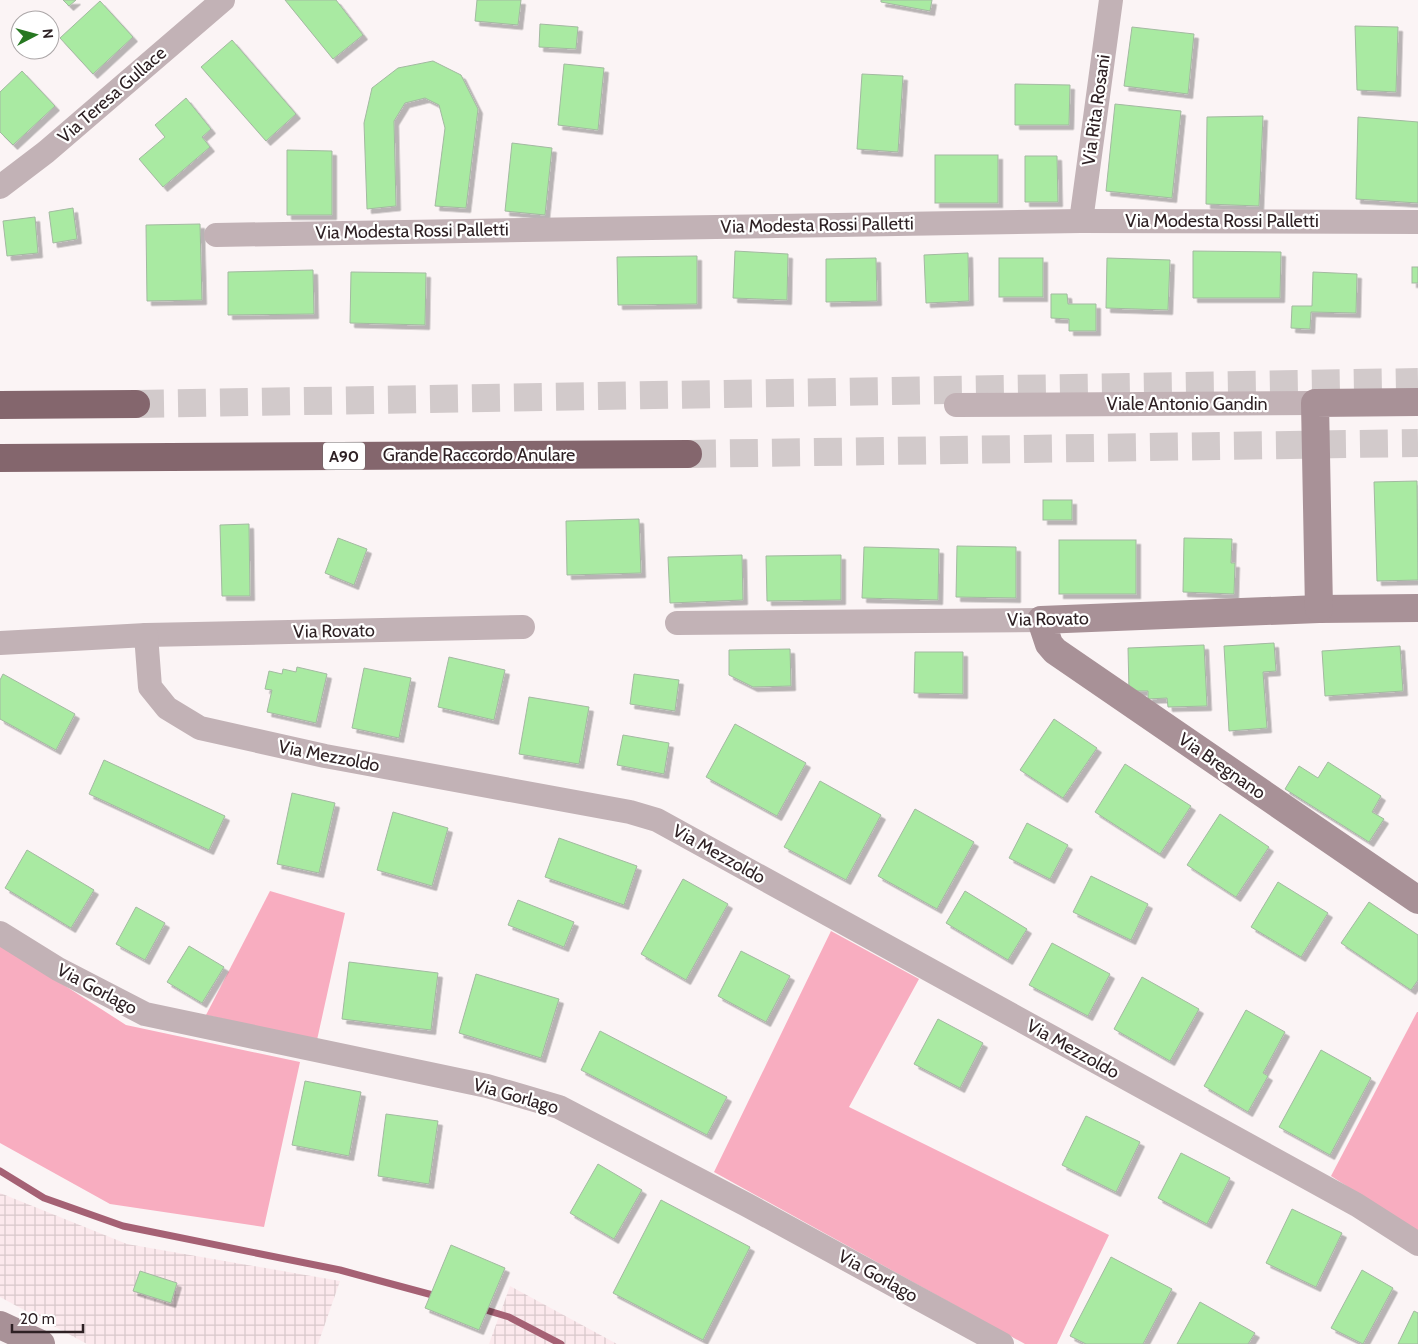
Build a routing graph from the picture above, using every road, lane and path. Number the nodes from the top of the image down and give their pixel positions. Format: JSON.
{"nodes":[{"id":1,"x":223,"y":0,"type":"edge"},
{"id":2,"x":1111,"y":0,"type":"edge"},
{"id":3,"x":0,"y":187,"type":"edge"},
{"id":4,"x":1081,"y":221,"type":"junction"},
{"id":5,"x":1418,"y":222,"type":"edge"},
{"id":6,"x":216,"y":235,"type":"dead end"},
{"id":7,"x":1418,"y":402,"type":"edge"},
{"id":8,"x":1315,"y":403,"type":"junction"},
{"id":9,"x":136,"y":404,"type":"tunnel mouth"},
{"id":10,"x":0,"y":405,"type":"edge"},
{"id":11,"x":956,"y":405,"type":"dead end"},
{"id":12,"x":688,"y":454,"type":"tunnel mouth"},
{"id":13,"x":0,"y":458,"type":"edge"},
{"id":14,"x":1418,"y":608,"type":"edge"},
{"id":15,"x":1319,"y":609,"type":"junction"},
{"id":16,"x":1041,"y":620,"type":"junction"},
{"id":17,"x":677,"y":623,"type":"dead end"},
{"id":18,"x":523,"y":627,"type":"dead end"},
{"id":19,"x":146,"y":635,"type":"junction"},
{"id":20,"x":0,"y":643,"type":"edge"},
{"id":21,"x":1418,"y":900,"type":"edge"},
{"id":22,"x":0,"y":933,"type":"edge"},
{"id":23,"x":1418,"y":1244,"type":"edge"},
{"id":24,"x":0,"y":1324,"type":"edge"},
{"id":25,"x":41,"y":1344,"type":"edge"},
{"id":26,"x":1002,"y":1344,"type":"edge"}],
"edges":[{"from":1,"to":3,"type":"street","name":"Via Teresa Gullace"},
{"from":2,"to":4,"type":"street","name":"Via Rita Rosani"},
{"from":4,"to":5,"type":"street","name":"Via Modesta Rossi Palletti"},
{"from":4,"to":6,"type":"street","name":"Via Modesta Rossi Palletti"},
{"from":7,"to":8,"type":"street","name":"Viale Antonio Gandin"},
{"from":8,"to":11,"type":"street","name":"Viale Antonio Gandin"},
{"from":8,"to":15,"type":"street"},
{"from":9,"to":10,"type":"highway"},
{"from":12,"to":13,"type":"highway","name":"Grande Raccordo Anulare","number":"A90"},
{"from":14,"to":15,"type":"street","name":"Via Rovato"},
{"from":15,"to":16,"type":"street","name":"Via Rovato"},
{"from":16,"to":17,"type":"street","name":"Via Rovato"},
{"from":16,"to":21,"type":"street","name":"Via Bregnano"},
{"from":18,"to":19,"type":"street","name":"Via Rovato"},
{"from":19,"to":20,"type":"street"},
{"from":19,"to":23,"type":"street","name":"Via Mezzoldo"},
{"from":22,"to":26,"type":"street","name":"Via Gorlago"},
{"from":24,"to":25,"type":"street"}]}
